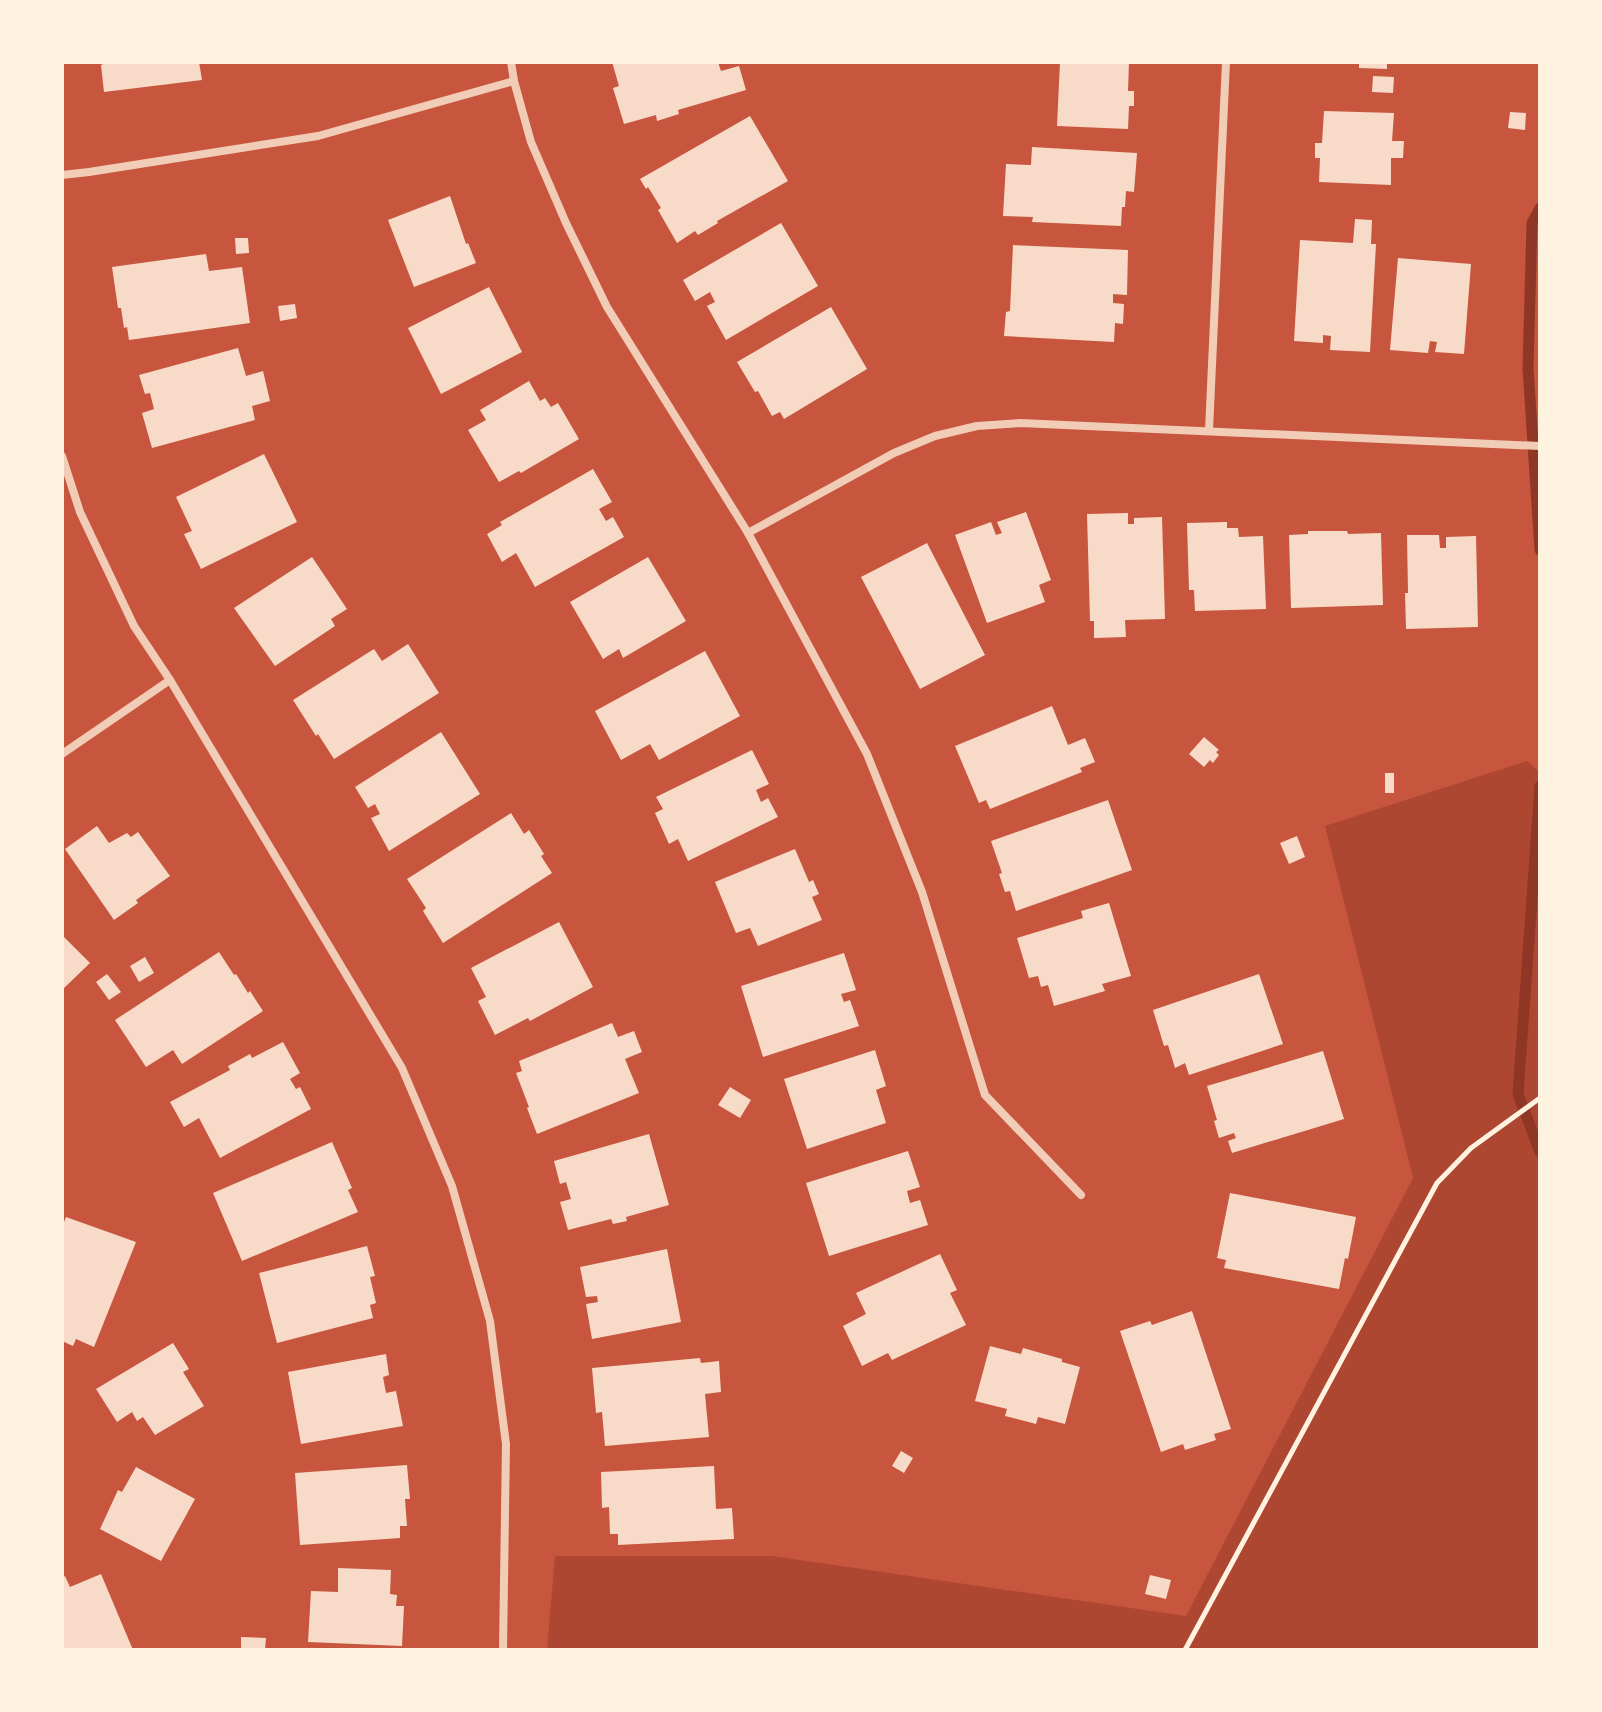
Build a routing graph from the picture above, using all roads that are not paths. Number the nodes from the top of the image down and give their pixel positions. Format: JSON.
{"nodes":[{"id":1,"x":511,"y":62,"type":"edge"},
{"id":2,"x":1226,"y":62,"type":"edge"},
{"id":3,"x":514,"y":81,"type":"junction"},
{"id":4,"x":62,"y":175,"type":"edge"},
{"id":5,"x":1209,"y":430,"type":"junction"},
{"id":6,"x":1540,"y":446,"type":"edge"},
{"id":7,"x":62,"y":456,"type":"edge"},
{"id":8,"x":748,"y":533,"type":"junction"},
{"id":9,"x":170,"y":680,"type":"junction"},
{"id":10,"x":62,"y":754,"type":"edge"},
{"id":11,"x":1081,"y":1195,"type":"dead end"},
{"id":12,"x":503,"y":1650,"type":"edge"}],
"edges":[{"from":1,"to":3,"type":"street"},
{"from":2,"to":5,"type":"street"},
{"from":3,"to":4,"type":"street"},
{"from":3,"to":8,"type":"street"},
{"from":5,"to":6,"type":"street"},
{"from":5,"to":8,"type":"street"},
{"from":7,"to":9,"type":"street"},
{"from":8,"to":11,"type":"street"},
{"from":9,"to":10,"type":"street"},
{"from":9,"to":12,"type":"street"}]}
